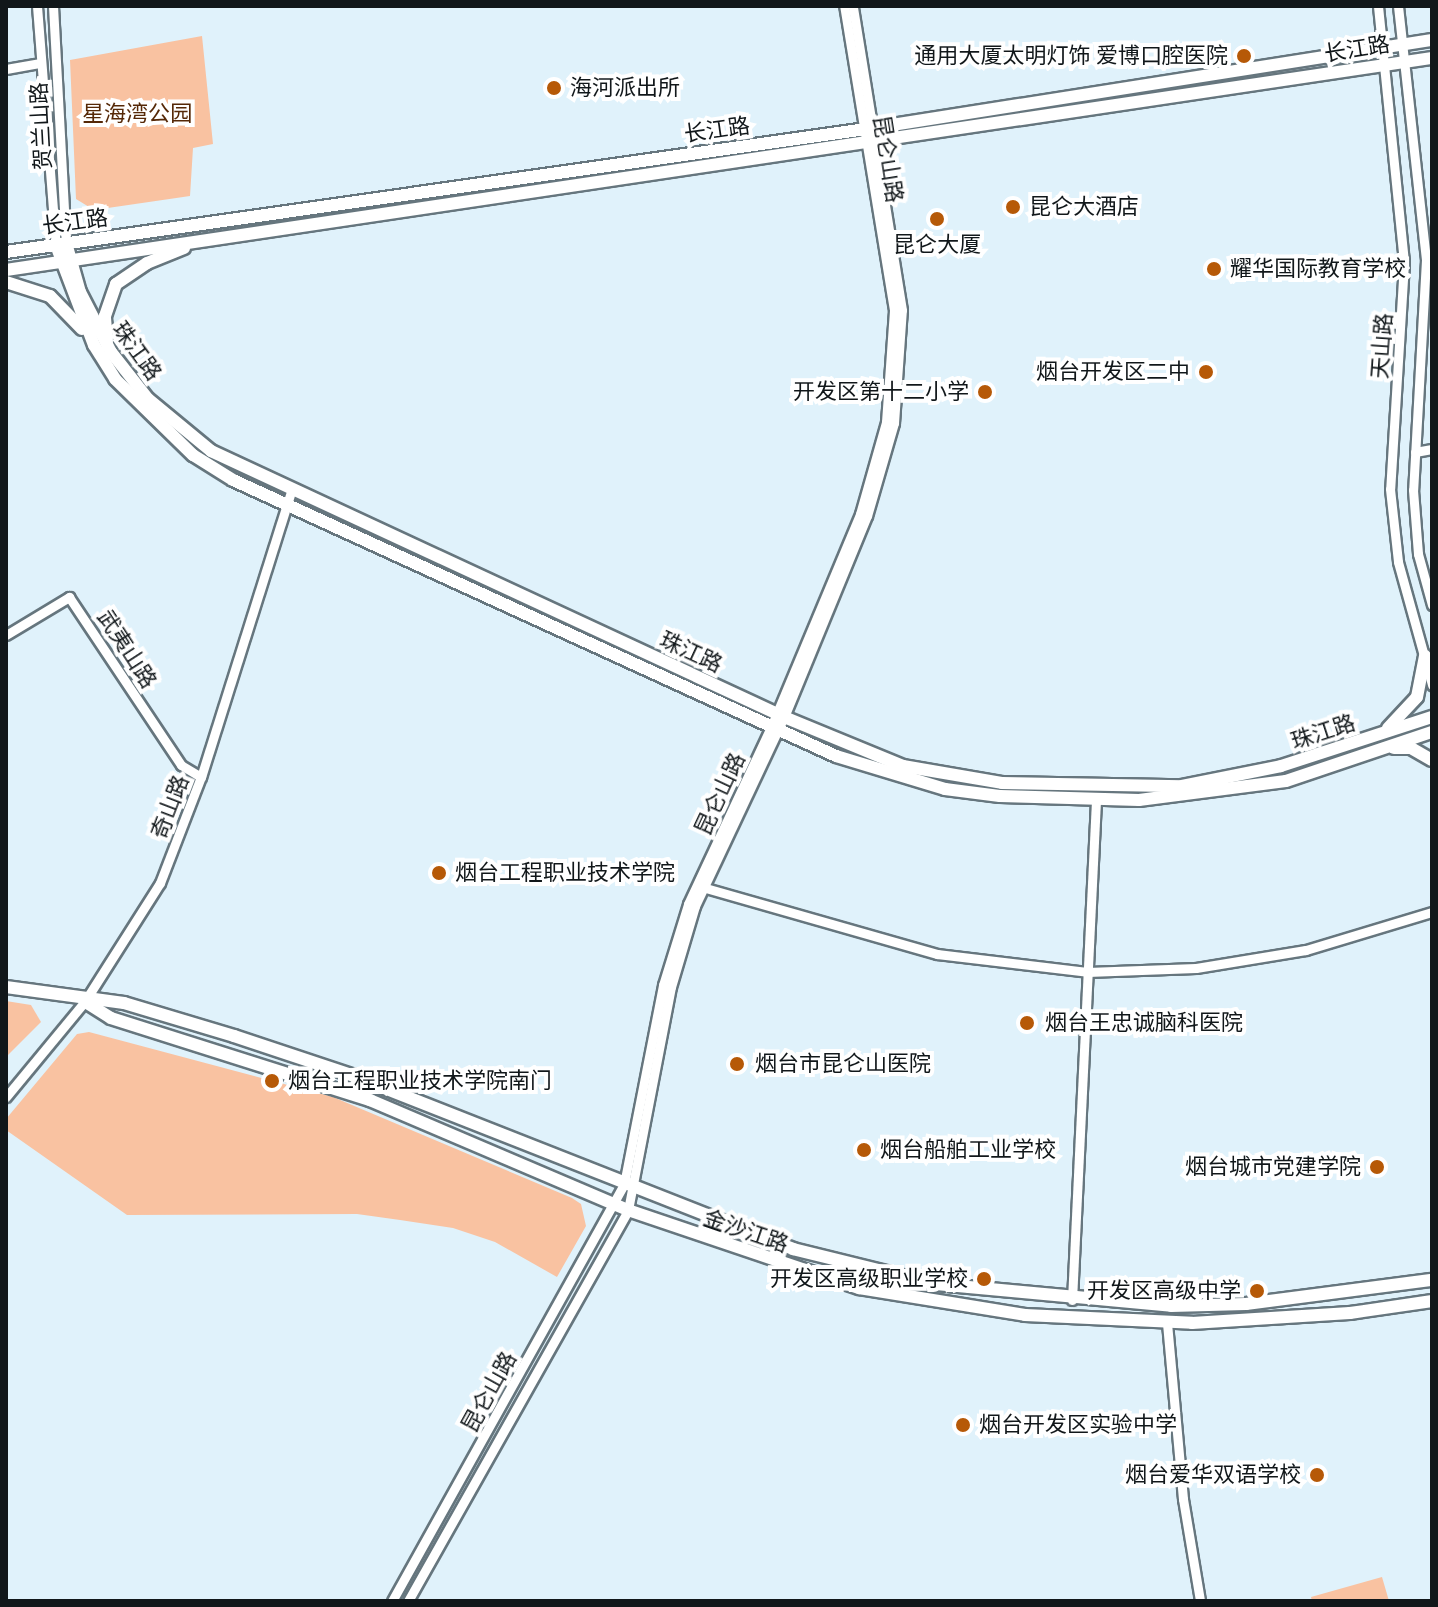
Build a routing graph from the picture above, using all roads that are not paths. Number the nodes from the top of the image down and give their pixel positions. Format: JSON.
{"nodes":[{"id":1,"x":37,"y":6,"type":"edge"},
{"id":2,"x":53,"y":6,"type":"edge"},
{"id":3,"x":844,"y":6,"type":"edge"},
{"id":4,"x":853,"y":6,"type":"edge"},
{"id":5,"x":1378,"y":6,"type":"edge"},
{"id":6,"x":1398,"y":6,"type":"edge"},
{"id":7,"x":1432,"y":40,"type":"edge"},
{"id":8,"x":1403,"y":44,"type":"junction"},
{"id":9,"x":1383,"y":47,"type":"junction"},
{"id":10,"x":1432,"y":58,"type":"edge"},
{"id":11,"x":1405,"y":62,"type":"junction"},
{"id":12,"x":40,"y":63,"type":"junction"},
{"id":13,"x":1386,"y":64,"type":"junction"},
{"id":14,"x":6,"y":69,"type":"edge"},
{"id":15,"x":869,"y":128,"type":"junction"},
{"id":16,"x":871,"y":145,"type":"junction"},
{"id":17,"x":204,"y":240,"type":"junction"},
{"id":18,"x":61,"y":244,"type":"junction"},
{"id":19,"x":6,"y":252,"type":"edge"},
{"id":20,"x":64,"y":260,"type":"junction"},
{"id":21,"x":6,"y":270,"type":"edge"},
{"id":22,"x":6,"y":282,"type":"edge"},
{"id":23,"x":94,"y":345,"type":"junction"},
{"id":24,"x":111,"y":352,"type":"junction"},
{"id":25,"x":1432,"y":449,"type":"edge"},
{"id":26,"x":1415,"y":452,"type":"junction"},
{"id":27,"x":288,"y":497,"type":"junction"},
{"id":28,"x":1432,"y":605,"type":"edge"},
{"id":29,"x":6,"y":635,"type":"edge"},
{"id":30,"x":1425,"y":656,"type":"junction"},
{"id":31,"x":1432,"y":685,"type":"edge"},
{"id":32,"x":781,"y":716,"type":"junction"},
{"id":33,"x":1432,"y":717,"type":"edge"},
{"id":34,"x":775,"y":729,"type":"junction"},
{"id":35,"x":1432,"y":732,"type":"edge"},
{"id":36,"x":1381,"y":741,"type":"junction"},
{"id":37,"x":1432,"y":760,"type":"edge"},
{"id":38,"x":201,"y":777,"type":"junction"},
{"id":39,"x":1096,"y":800,"type":"junction"},
{"id":40,"x":697,"y":885,"type":"junction"},
{"id":41,"x":1432,"y":912,"type":"edge"},
{"id":42,"x":1087,"y":972,"type":"junction"},
{"id":43,"x":6,"y":987,"type":"edge"},
{"id":44,"x":85,"y":1001,"type":"junction"},
{"id":45,"x":6,"y":1097,"type":"edge"},
{"id":46,"x":630,"y":1186,"type":"junction"},
{"id":47,"x":615,"y":1203,"type":"junction"},
{"id":48,"x":628,"y":1210,"type":"junction"},
{"id":49,"x":1432,"y":1280,"type":"edge"},
{"id":50,"x":1072,"y":1300,"type":"junction"},
{"id":51,"x":1432,"y":1301,"type":"edge"},
{"id":52,"x":1167,"y":1323,"type":"junction"},
{"id":53,"x":392,"y":1601,"type":"edge"},
{"id":54,"x":408,"y":1601,"type":"edge"},
{"id":55,"x":1200,"y":1601,"type":"edge"}],
"edges":[{"from":1,"to":12,"type":"street","name":"贺兰山路"},
{"from":2,"to":18,"type":"street","name":"贺兰山路"},
{"from":3,"to":15,"type":"street","name":"昆仑山路"},
{"from":4,"to":15,"type":"street","name":"昆仑山路"},
{"from":5,"to":9,"type":"street","name":"天山路"},
{"from":6,"to":8,"type":"street","name":"天山路"},
{"from":7,"to":8,"type":"main road","name":"长江路"},
{"from":8,"to":9,"type":"main road","name":"长江路"},
{"from":8,"to":11,"type":"street","name":"天山路"},
{"from":9,"to":13,"type":"street","name":"天山路"},
{"from":9,"to":15,"type":"main road","name":"长江路"},
{"from":10,"to":11,"type":"main road","name":"长江路"},
{"from":11,"to":13,"type":"main road","name":"长江路"},
{"from":11,"to":26,"type":"street","name":"天山路"},
{"from":12,"to":14,"type":"street"},
{"from":12,"to":18,"type":"street","name":"贺兰山路"},
{"from":13,"to":16,"type":"main road","name":"长江路"},
{"from":13,"to":30,"type":"street","name":"天山路"},
{"from":15,"to":16,"type":"street","name":"昆仑山路"},
{"from":15,"to":18,"type":"main road","name":"长江路"},
{"from":16,"to":17,"type":"main road","name":"长江路"},
{"from":16,"to":32,"type":"street","name":"昆仑山路"},
{"from":17,"to":20,"type":"main road","name":"长江路"},
{"from":17,"to":24,"type":"main road"},
{"from":18,"to":19,"type":"main road","name":"长江路"},
{"from":18,"to":20,"type":"main road","name":"珠江路"},
{"from":20,"to":21,"type":"main road","name":"长江路"},
{"from":20,"to":23,"type":"main road"},
{"from":20,"to":24,"type":"main road","name":"珠江路"},
{"from":22,"to":23,"type":"main road"},
{"from":23,"to":27,"type":"main road"},
{"from":24,"to":27,"type":"main road","name":"珠江路"},
{"from":25,"to":26,"type":"street"},
{"from":26,"to":28,"type":"street","name":"天山路"},
{"from":27,"to":32,"type":"main road","name":"珠江路"},
{"from":27,"to":34,"type":"main road"},
{"from":27,"to":38,"type":"street","name":"奇山路"},
{"from":29,"to":38,"type":"street","name":"武夷山路"},
{"from":30,"to":31,"type":"street","name":"天山路"},
{"from":30,"to":36,"type":"main road"},
{"from":32,"to":34,"type":"street","name":"昆仑山路"},
{"from":32,"to":36,"type":"main road","name":"珠江路"},
{"from":33,"to":36,"type":"main road","name":"珠江路"},
{"from":34,"to":39,"type":"main road"},
{"from":34,"to":40,"type":"street","name":"昆仑山路"},
{"from":34,"to":46,"type":"street","name":"昆仑山路"},
{"from":35,"to":36,"type":"main road"},
{"from":36,"to":37,"type":"main road"},
{"from":36,"to":39,"type":"main road"},
{"from":38,"to":44,"type":"street","name":"奇山路"},
{"from":39,"to":42,"type":"street"},
{"from":40,"to":42,"type":"street"},
{"from":40,"to":46,"type":"street","name":"昆仑山路"},
{"from":41,"to":42,"type":"street"},
{"from":42,"to":50,"type":"street"},
{"from":43,"to":44,"type":"main road","name":"金沙江路"},
{"from":44,"to":45,"type":"street","name":"奇山路"},
{"from":44,"to":46,"type":"main road","name":"金沙江路"},
{"from":44,"to":47,"type":"main road","name":"金沙江路"},
{"from":46,"to":47,"type":"street","name":"昆仑山路"},
{"from":46,"to":48,"type":"street","name":"昆仑山路"},
{"from":46,"to":50,"type":"main road","name":"金沙江路"},
{"from":47,"to":48,"type":"main road","name":"金沙江路"},
{"from":47,"to":53,"type":"street","name":"昆仑山路"},
{"from":48,"to":52,"type":"main road","name":"金沙江路"},
{"from":48,"to":54,"type":"street","name":"昆仑山路"},
{"from":49,"to":50,"type":"main road","name":"金沙江路"},
{"from":51,"to":52,"type":"main road","name":"金沙江路"},
{"from":52,"to":55,"type":"street"}]}
